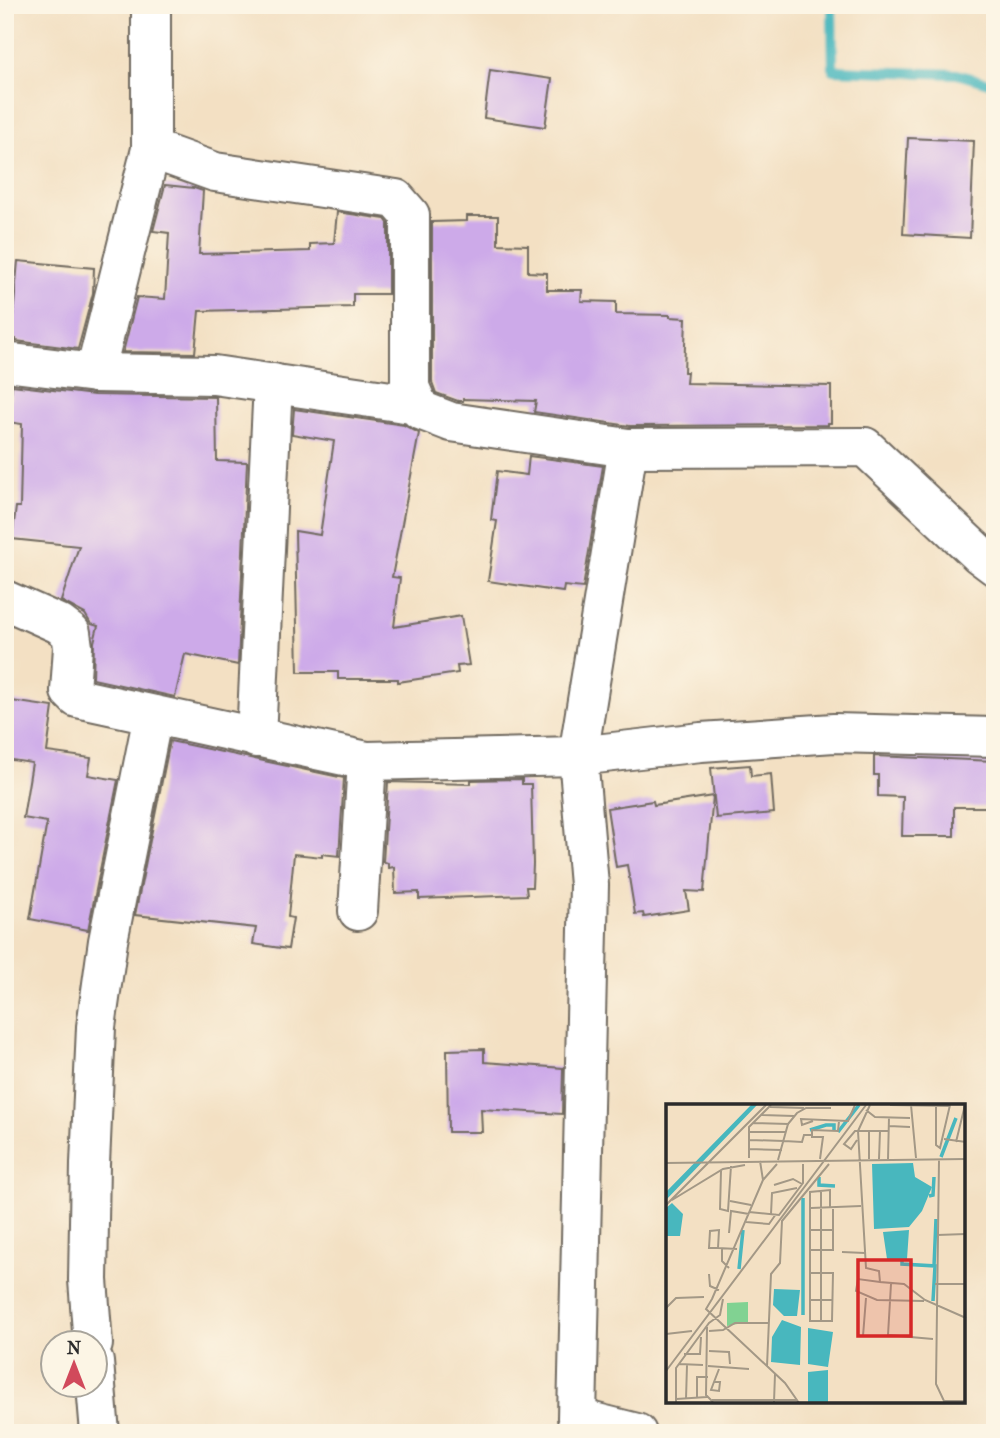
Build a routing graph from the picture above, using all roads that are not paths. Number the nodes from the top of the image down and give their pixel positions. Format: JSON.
{"nodes":[{"id":1,"x":150,"y":5,"type":"edge"},
{"id":2,"x":151,"y":149,"type":"junction"},
{"id":3,"x":5,"y":362,"type":"edge"},
{"id":4,"x":94,"y":373,"type":"junction"},
{"id":5,"x":273,"y":383,"type":"junction"},
{"id":6,"x":418,"y":405,"type":"junction"},
{"id":7,"x":628,"y":448,"type":"junction"},
{"id":8,"x":995,"y":566,"type":"edge"},
{"id":9,"x":5,"y":600,"type":"edge"},
{"id":10,"x":153,"y":715,"type":"junction"},
{"id":11,"x":995,"y":737,"type":"edge"},
{"id":12,"x":256,"y":738,"type":"junction"},
{"id":13,"x":578,"y":756,"type":"junction"},
{"id":14,"x":367,"y":761,"type":"junction"},
{"id":15,"x":358,"y":911,"type":"dead end"},
{"id":16,"x":92,"y":1330,"type":"edge"},
{"id":17,"x":97,"y":1400,"type":"edge"},
{"id":18,"x":100,"y":1433,"type":"edge"},
{"id":19,"x":637,"y":1433,"type":"edge"}],
"edges":[{"from":1,"to":2,"type":"street"},
{"from":2,"to":4,"type":"street"},
{"from":2,"to":6,"type":"street"},
{"from":3,"to":4,"type":"street"},
{"from":4,"to":5,"type":"street"},
{"from":5,"to":6,"type":"street"},
{"from":5,"to":12,"type":"street"},
{"from":6,"to":7,"type":"street"},
{"from":7,"to":8,"type":"street"},
{"from":7,"to":13,"type":"street"},
{"from":9,"to":10,"type":"street"},
{"from":10,"to":12,"type":"street"},
{"from":10,"to":16,"type":"street"},
{"from":11,"to":13,"type":"street"},
{"from":12,"to":14,"type":"street"},
{"from":13,"to":14,"type":"street"},
{"from":13,"to":19,"type":"street"},
{"from":14,"to":15,"type":"street"},
{"from":17,"to":18,"type":"street"}]}
